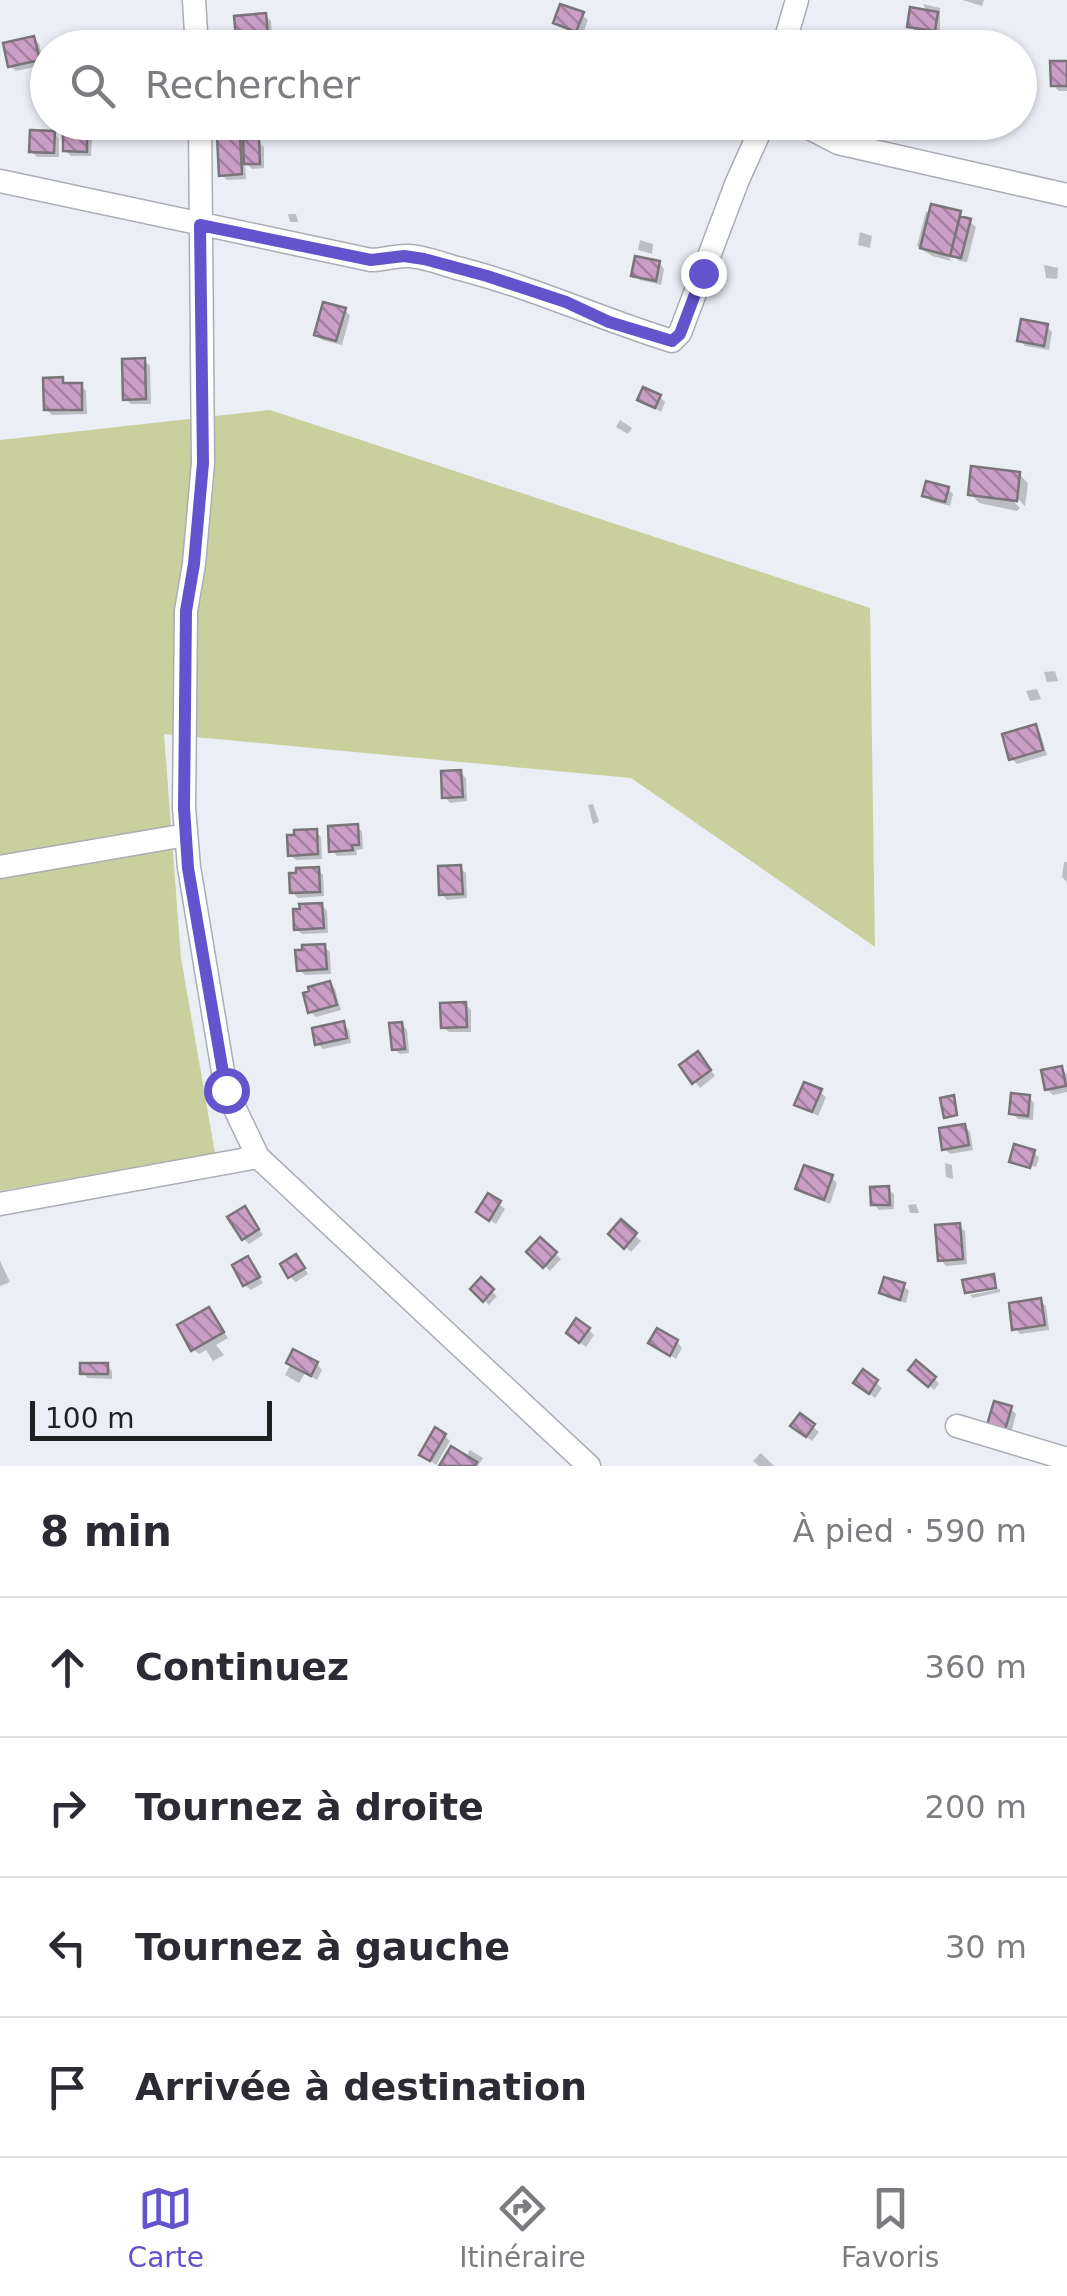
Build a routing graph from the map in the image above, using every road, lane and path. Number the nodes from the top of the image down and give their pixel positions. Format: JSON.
{"nodes":[{"id":1,"x":194,"y":0,"type":"edge"},
{"id":2,"x":796,"y":0,"type":"edge"},
{"id":3,"x":196,"y":30,"type":"edge"},
{"id":4,"x":787,"y":30,"type":"edge"},
{"id":5,"x":200,"y":140,"type":"edge"},
{"id":6,"x":756,"y":140,"type":"edge"},
{"id":7,"x":834,"y":140,"type":"edge"},
{"id":8,"x":0,"y":181,"type":"edge"},
{"id":9,"x":1067,"y":195,"type":"edge"},
{"id":10,"x":200,"y":225,"type":"junction"},
{"id":11,"x":186,"y":835,"type":"junction"},
{"id":12,"x":0,"y":868,"type":"edge"},
{"id":13,"x":258,"y":1157,"type":"junction"},
{"id":14,"x":0,"y":1204,"type":"edge"},
{"id":15,"x":958,"y":1426,"type":"dead end"},
{"id":16,"x":1067,"y":1459,"type":"edge"},
{"id":17,"x":589,"y":1466,"type":"edge"}],
"edges":[{"from":1,"to":3,"type":"street"},
{"from":2,"to":4,"type":"street"},
{"from":5,"to":10,"type":"street"},
{"from":6,"to":10,"type":"street"},
{"from":7,"to":9,"type":"street"},
{"from":8,"to":10,"type":"street"},
{"from":10,"to":11,"type":"street"},
{"from":11,"to":12,"type":"street"},
{"from":11,"to":13,"type":"street"},
{"from":13,"to":14,"type":"street"},
{"from":13,"to":17,"type":"street"},
{"from":15,"to":16,"type":"street"}]}
